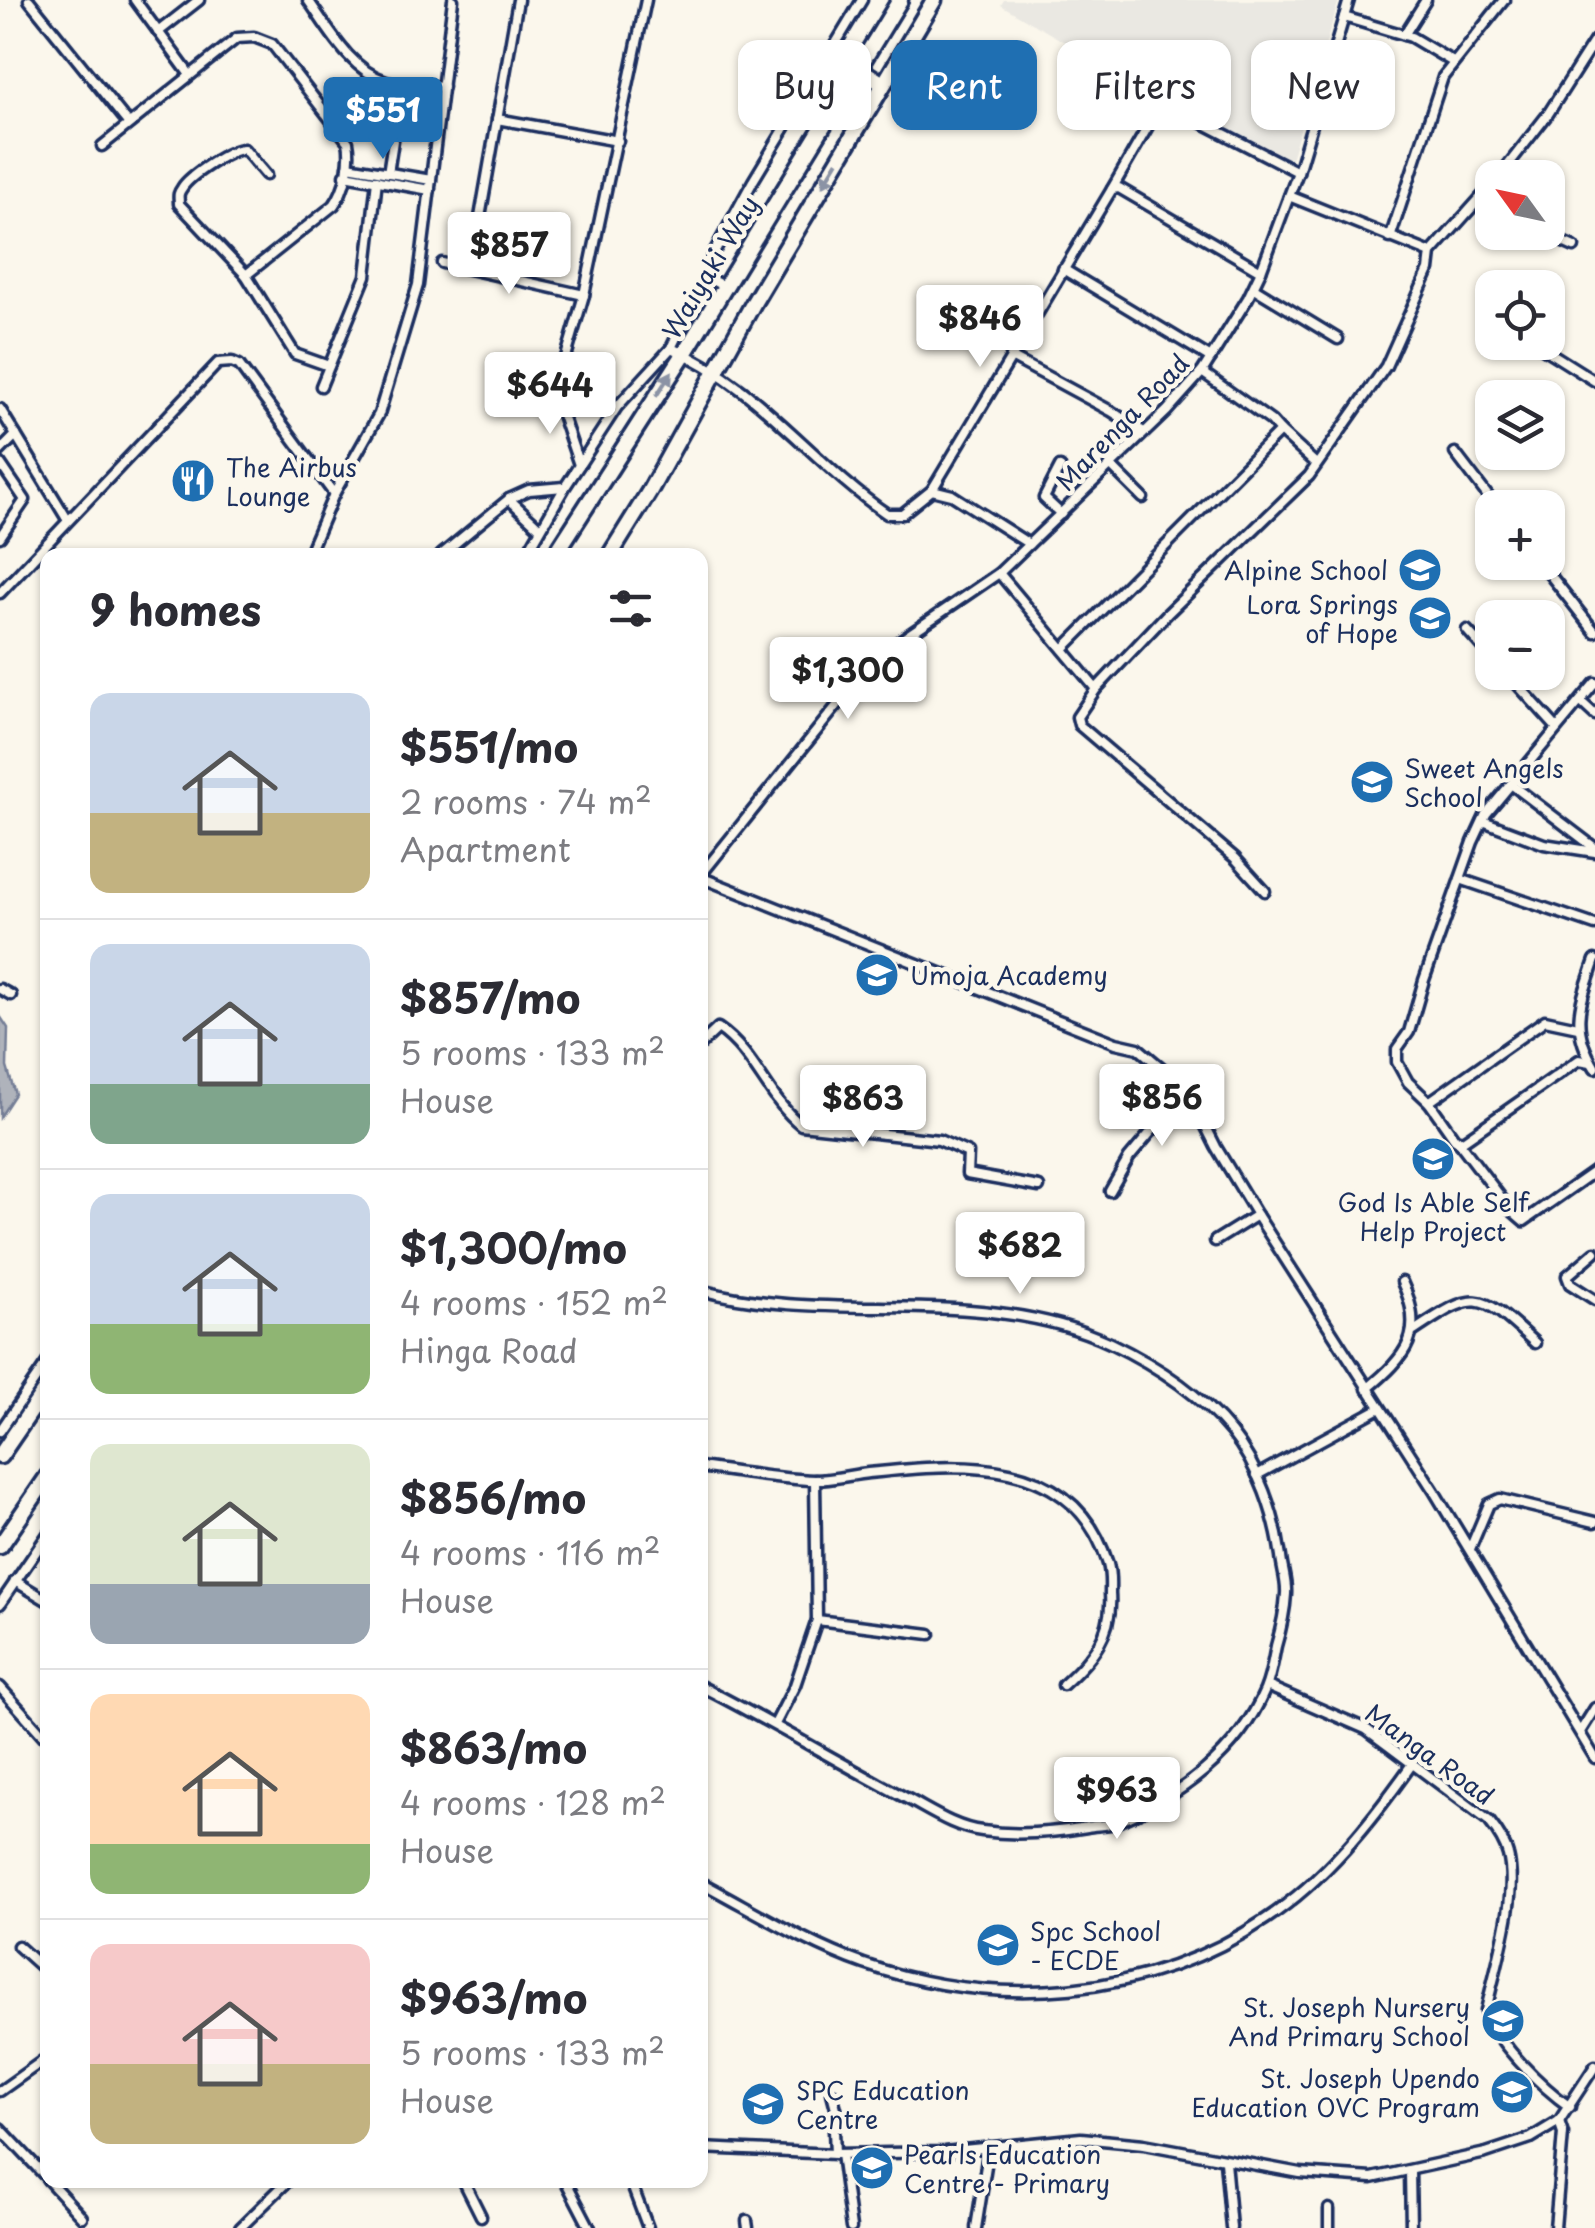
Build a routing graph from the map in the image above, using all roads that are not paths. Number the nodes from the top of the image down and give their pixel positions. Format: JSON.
{"nodes":[{"id":1,"x":29,"y":0,"type":"edge"},
{"id":2,"x":135,"y":0,"type":"edge"},
{"id":3,"x":199,"y":0,"type":"edge"},
{"id":4,"x":308,"y":0,"type":"edge"},
{"id":5,"x":453,"y":0,"type":"edge"},
{"id":6,"x":518,"y":0,"type":"edge"},
{"id":7,"x":646,"y":0,"type":"edge"},
{"id":8,"x":862,"y":0,"type":"edge"},
{"id":9,"x":900,"y":0,"type":"edge"},
{"id":10,"x":934,"y":0,"type":"edge"},
{"id":11,"x":1349,"y":0,"type":"edge"},
{"id":12,"x":1426,"y":0,"type":"edge"},
{"id":13,"x":1504,"y":0,"type":"edge"},
{"id":14,"x":1344,"y":18,"type":"junction"},
{"id":15,"x":158,"y":32,"type":"junction"},
{"id":16,"x":1404,"y":35,"type":"junction"},
{"id":17,"x":1595,"y":40,"type":"edge"},
{"id":18,"x":871,"y":47,"type":"edge"},
{"id":19,"x":1453,"y":62,"type":"junction"},
{"id":20,"x":190,"y":75,"type":"junction"},
{"id":21,"x":871,"y":76,"type":"edge"},
{"id":22,"x":883,"y":84,"type":"junction"},
{"id":23,"x":442,"y":87,"type":"junction"},
{"id":24,"x":497,"y":118,"type":"junction"},
{"id":25,"x":396,"y":121,"type":"dead end"},
{"id":26,"x":128,"y":123,"type":"junction"},
{"id":27,"x":820,"y":130,"type":"edge"},
{"id":28,"x":618,"y":140,"type":"junction"},
{"id":29,"x":102,"y":146,"type":"dead end"},
{"id":30,"x":1512,"y":160,"type":"edge"},
{"id":31,"x":346,"y":171,"type":"junction"},
{"id":32,"x":1298,"y":172,"type":"junction"},
{"id":33,"x":388,"y":173,"type":"junction"},
{"id":34,"x":266,"y":176,"type":"dead end"},
{"id":35,"x":377,"y":180,"type":"junction"},
{"id":36,"x":430,"y":185,"type":"junction"},
{"id":37,"x":1112,"y":189,"type":"junction"},
{"id":38,"x":1290,"y":196,"type":"junction"},
{"id":39,"x":1475,"y":211,"type":"edge"},
{"id":40,"x":1390,"y":238,"type":"junction"},
{"id":41,"x":1565,"y":242,"type":"edge"},
{"id":42,"x":1574,"y":246,"type":"dead end"},
{"id":43,"x":1431,"y":253,"type":"junction"},
{"id":44,"x":442,"y":263,"type":"dead end"},
{"id":45,"x":471,"y":269,"type":"junction"},
{"id":46,"x":1063,"y":269,"type":"junction"},
{"id":47,"x":1262,"y":271,"type":"junction"},
{"id":48,"x":246,"y":275,"type":"junction"},
{"id":49,"x":706,"y":277,"type":"junction"},
{"id":50,"x":725,"y":287,"type":"junction"},
{"id":51,"x":1254,"y":288,"type":"junction"},
{"id":52,"x":584,"y":296,"type":"junction"},
{"id":53,"x":1338,"y":339,"type":"dead end"},
{"id":54,"x":677,"y":351,"type":"junction"},
{"id":55,"x":1010,"y":357,"type":"junction"},
{"id":56,"x":1210,"y":358,"type":"junction"},
{"id":57,"x":1562,"y":360,"type":"edge"},
{"id":58,"x":329,"y":366,"type":"junction"},
{"id":59,"x":717,"y":370,"type":"junction"},
{"id":60,"x":1202,"y":372,"type":"junction"},
{"id":61,"x":1595,"y":381,"type":"edge"},
{"id":62,"x":322,"y":386,"type":"dead end"},
{"id":63,"x":0,"y":409,"type":"edge"},
{"id":64,"x":1280,"y":431,"type":"junction"},
{"id":65,"x":1144,"y":432,"type":"junction"},
{"id":66,"x":16,"y":435,"type":"junction"},
{"id":67,"x":0,"y":451,"type":"edge"},
{"id":68,"x":1454,"y":453,"type":"dead end"},
{"id":69,"x":0,"y":463,"type":"edge"},
{"id":70,"x":1316,"y":464,"type":"junction"},
{"id":71,"x":578,"y":465,"type":"junction"},
{"id":72,"x":1110,"y":466,"type":"junction"},
{"id":73,"x":1060,"y":467,"type":"dead end"},
{"id":74,"x":565,"y":487,"type":"junction"},
{"id":75,"x":932,"y":490,"type":"junction"},
{"id":76,"x":1483,"y":490,"type":"edge"},
{"id":77,"x":334,"y":494,"type":"junction"},
{"id":78,"x":1143,"y":498,"type":"dead end"},
{"id":79,"x":509,"y":499,"type":"junction"},
{"id":80,"x":1061,"y":514,"type":"junction"},
{"id":81,"x":68,"y":518,"type":"junction"},
{"id":82,"x":4,"y":525,"type":"edge"},
{"id":83,"x":540,"y":528,"type":"junction"},
{"id":84,"x":0,"y":537,"type":"edge"},
{"id":85,"x":1028,"y":544,"type":"junction"},
{"id":86,"x":41,"y":548,"type":"edge"},
{"id":87,"x":311,"y":548,"type":"edge"},
{"id":88,"x":450,"y":548,"type":"edge"},
{"id":89,"x":530,"y":548,"type":"edge"},
{"id":90,"x":559,"y":548,"type":"edge"},
{"id":91,"x":614,"y":548,"type":"edge"},
{"id":92,"x":40,"y":549,"type":"edge"},
{"id":93,"x":999,"y":573,"type":"junction"},
{"id":94,"x":1554,"y":580,"type":"edge"},
{"id":95,"x":0,"y":593,"type":"edge"},
{"id":96,"x":1467,"y":630,"type":"dead end"},
{"id":97,"x":1595,"y":632,"type":"edge"},
{"id":98,"x":1475,"y":639,"type":"edge"},
{"id":99,"x":1063,"y":650,"type":"junction"},
{"id":100,"x":1595,"y":683,"type":"edge"},
{"id":101,"x":1096,"y":689,"type":"junction"},
{"id":102,"x":1522,"y":690,"type":"edge"},
{"id":103,"x":1581,"y":702,"type":"junction"},
{"id":104,"x":1595,"y":715,"type":"edge"},
{"id":105,"x":1556,"y":727,"type":"junction"},
{"id":106,"x":1511,"y":784,"type":"junction"},
{"id":107,"x":1483,"y":821,"type":"junction"},
{"id":108,"x":1595,"y":850,"type":"edge"},
{"id":109,"x":708,"y":866,"type":"edge"},
{"id":110,"x":708,"y":879,"type":"edge"},
{"id":111,"x":1460,"y":879,"type":"junction"},
{"id":112,"x":1265,"y":891,"type":"dead end"},
{"id":113,"x":1595,"y":925,"type":"edge"},
{"id":114,"x":1595,"y":960,"type":"edge"},
{"id":115,"x":0,"y":989,"type":"edge"},
{"id":116,"x":12,"y":995,"type":"dead end"},
{"id":117,"x":1578,"y":1027,"type":"junction"},
{"id":118,"x":708,"y":1037,"type":"edge"},
{"id":119,"x":1593,"y":1065,"type":"edge"},
{"id":120,"x":1187,"y":1088,"type":"junction"},
{"id":121,"x":1429,"y":1102,"type":"junction"},
{"id":122,"x":1456,"y":1139,"type":"junction"},
{"id":123,"x":1595,"y":1171,"type":"edge"},
{"id":124,"x":1039,"y":1186,"type":"dead end"},
{"id":125,"x":1110,"y":1191,"type":"dead end"},
{"id":126,"x":1257,"y":1215,"type":"junction"},
{"id":127,"x":1215,"y":1241,"type":"dead end"},
{"id":128,"x":1595,"y":1252,"type":"edge"},
{"id":129,"x":1402,"y":1282,"type":"dead end"},
{"id":130,"x":708,"y":1292,"type":"edge"},
{"id":131,"x":1595,"y":1300,"type":"edge"},
{"id":132,"x":1414,"y":1331,"type":"junction"},
{"id":133,"x":1535,"y":1343,"type":"dead end"},
{"id":134,"x":40,"y":1372,"type":"edge"},
{"id":135,"x":1367,"y":1389,"type":"junction"},
{"id":136,"x":40,"y":1398,"type":"edge"},
{"id":137,"x":1380,"y":1408,"type":"junction"},
{"id":138,"x":0,"y":1431,"type":"edge"},
{"id":139,"x":0,"y":1456,"type":"edge"},
{"id":140,"x":708,"y":1468,"type":"edge"},
{"id":141,"x":1257,"y":1475,"type":"junction"},
{"id":142,"x":815,"y":1480,"type":"junction"},
{"id":143,"x":40,"y":1488,"type":"edge"},
{"id":144,"x":1595,"y":1522,"type":"edge"},
{"id":145,"x":40,"y":1544,"type":"edge"},
{"id":146,"x":0,"y":1546,"type":"edge"},
{"id":147,"x":1470,"y":1549,"type":"junction"},
{"id":148,"x":14,"y":1581,"type":"junction"},
{"id":149,"x":40,"y":1596,"type":"edge"},
{"id":150,"x":0,"y":1604,"type":"edge"},
{"id":151,"x":817,"y":1620,"type":"junction"},
{"id":152,"x":930,"y":1634,"type":"dead end"},
{"id":153,"x":1063,"y":1685,"type":"dead end"},
{"id":154,"x":1267,"y":1686,"type":"junction"},
{"id":155,"x":0,"y":1687,"type":"edge"},
{"id":156,"x":708,"y":1690,"type":"edge"},
{"id":157,"x":1595,"y":1708,"type":"edge"},
{"id":158,"x":775,"y":1724,"type":"junction"},
{"id":159,"x":40,"y":1732,"type":"edge"},
{"id":160,"x":1580,"y":1732,"type":"junction"},
{"id":161,"x":1595,"y":1758,"type":"edge"},
{"id":162,"x":1412,"y":1764,"type":"junction"},
{"id":163,"x":708,"y":1886,"type":"edge"},
{"id":164,"x":18,"y":1946,"type":"dead end"},
{"id":165,"x":40,"y":1967,"type":"edge"},
{"id":166,"x":40,"y":2063,"type":"edge"},
{"id":167,"x":1595,"y":2066,"type":"edge"},
{"id":168,"x":0,"y":2091,"type":"edge"},
{"id":169,"x":832,"y":2093,"type":"dead end"},
{"id":170,"x":1570,"y":2106,"type":"junction"},
{"id":171,"x":1559,"y":2121,"type":"junction"},
{"id":172,"x":0,"y":2128,"type":"edge"},
{"id":173,"x":989,"y":2147,"type":"junction"},
{"id":174,"x":708,"y":2148,"type":"edge"},
{"id":175,"x":838,"y":2154,"type":"junction"},
{"id":176,"x":1226,"y":2162,"type":"junction"},
{"id":177,"x":40,"y":2171,"type":"edge"},
{"id":178,"x":1410,"y":2171,"type":"junction"},
{"id":179,"x":55,"y":2188,"type":"edge"},
{"id":180,"x":283,"y":2188,"type":"edge"},
{"id":181,"x":467,"y":2188,"type":"edge"},
{"id":182,"x":569,"y":2188,"type":"edge"},
{"id":183,"x":633,"y":2188,"type":"edge"},
{"id":184,"x":1329,"y":2209,"type":"dead end"},
{"id":185,"x":482,"y":2216,"type":"dead end"},
{"id":186,"x":82,"y":2217,"type":"dead end"},
{"id":187,"x":251,"y":2224,"type":"edge"},
{"id":188,"x":240,"y":2228,"type":"edge"},
{"id":189,"x":590,"y":2228,"type":"edge"},
{"id":190,"x":648,"y":2228,"type":"edge"},
{"id":191,"x":851,"y":2228,"type":"edge"},
{"id":192,"x":976,"y":2228,"type":"edge"},
{"id":193,"x":1231,"y":2228,"type":"edge"},
{"id":194,"x":1329,"y":2228,"type":"edge"},
{"id":195,"x":1411,"y":2228,"type":"edge"},
{"id":196,"x":1556,"y":2228,"type":"edge"}],
"edges":[{"from":1,"to":26,"type":"street"},
{"from":2,"to":15,"type":"street"},
{"from":3,"to":15,"type":"street"},
{"from":4,"to":23,"type":"street"},
{"from":5,"to":23,"type":"street"},
{"from":6,"to":24,"type":"street"},
{"from":7,"to":28,"type":"street"},
{"from":8,"to":49,"type":"street"},
{"from":9,"to":18,"type":"highway","name":"Waiyaki Way"},
{"from":10,"to":22,"type":"highway"},
{"from":11,"to":14,"type":"street","name":"Marenga Road"},
{"from":12,"to":16,"type":"street"},
{"from":13,"to":19,"type":"street"},
{"from":14,"to":16,"type":"street"},
{"from":14,"to":32,"type":"street","name":"Marenga Road"},
{"from":15,"to":20,"type":"street"},
{"from":16,"to":19,"type":"street"},
{"from":17,"to":30,"type":"street"},
{"from":19,"to":40,"type":"street"},
{"from":20,"to":26,"type":"street"},
{"from":20,"to":31,"type":"street"},
{"from":21,"to":22,"type":"highway"},
{"from":22,"to":59,"type":"highway","one_way":true},
{"from":23,"to":36,"type":"street"},
{"from":24,"to":28,"type":"street"},
{"from":24,"to":45,"type":"street"},
{"from":25,"to":33,"type":"street"},
{"from":26,"to":29,"type":"street"},
{"from":27,"to":50,"type":"highway","name":"Waiyaki Way"},
{"from":28,"to":52,"type":"street"},
{"from":31,"to":33,"type":"street"},
{"from":31,"to":35,"type":"street"},
{"from":31,"to":48,"type":"street"},
{"from":32,"to":37,"type":"street"},
{"from":32,"to":38,"type":"street","name":"Marenga Road"},
{"from":33,"to":36,"type":"street"},
{"from":34,"to":48,"type":"street"},
{"from":35,"to":36,"type":"street"},
{"from":35,"to":58,"type":"street"},
{"from":36,"to":77,"type":"street"},
{"from":37,"to":46,"type":"street"},
{"from":37,"to":47,"type":"street"},
{"from":38,"to":40,"type":"street"},
{"from":38,"to":47,"type":"street","name":"Marenga Road"},
{"from":39,"to":43,"type":"street"},
{"from":40,"to":43,"type":"street"},
{"from":41,"to":42,"type":"street"},
{"from":43,"to":70,"type":"street"},
{"from":44,"to":45,"type":"street"},
{"from":45,"to":52,"type":"street"},
{"from":46,"to":55,"type":"street"},
{"from":46,"to":56,"type":"street"},
{"from":47,"to":51,"type":"street","name":"Marenga Road"},
{"from":48,"to":58,"type":"street"},
{"from":49,"to":50,"type":"street"},
{"from":49,"to":54,"type":"street"},
{"from":50,"to":54,"type":"highway","name":"Waiyaki Way"},
{"from":51,"to":53,"type":"street"},
{"from":51,"to":56,"type":"street","name":"Marenga Road"},
{"from":52,"to":71,"type":"street"},
{"from":54,"to":59,"type":"street"},
{"from":54,"to":71,"type":"street"},
{"from":90,"to":54,"type":"highway","name":"Waiyaki Way","one_way":true},
{"from":55,"to":65,"type":"street"},
{"from":55,"to":75,"type":"street"},
{"from":56,"to":60,"type":"street","name":"Marenga Road"},
{"from":57,"to":61,"type":"street"},
{"from":58,"to":62,"type":"street"},
{"from":59,"to":75,"type":"street"},
{"from":59,"to":91,"type":"highway"},
{"from":60,"to":64,"type":"street"},
{"from":60,"to":65,"type":"street","name":"Marenga Road"},
{"from":63,"to":66,"type":"street"},
{"from":64,"to":70,"type":"street"},
{"from":64,"to":99,"type":"street"},
{"from":65,"to":72,"type":"street","name":"Marenga Road"},
{"from":66,"to":67,"type":"street"},
{"from":66,"to":81,"type":"street"},
{"from":68,"to":76,"type":"street"},
{"from":69,"to":82,"type":"street"},
{"from":70,"to":101,"type":"street"},
{"from":71,"to":74,"type":"street"},
{"from":72,"to":78,"type":"street"},
{"from":72,"to":80,"type":"street","name":"Marenga Road"},
{"from":73,"to":80,"type":"street"},
{"from":74,"to":79,"type":"street"},
{"from":74,"to":83,"type":"street"},
{"from":75,"to":85,"type":"street"},
{"from":77,"to":81,"type":"street"},
{"from":77,"to":87,"type":"street"},
{"from":79,"to":83,"type":"street"},
{"from":79,"to":88,"type":"street"},
{"from":80,"to":85,"type":"street","name":"Marenga Road"},
{"from":81,"to":86,"type":"street"},
{"from":82,"to":84,"type":"street"},
{"from":83,"to":89,"type":"street"},
{"from":85,"to":93,"type":"street","name":"Marenga Road"},
{"from":92,"to":95,"type":"street"},
{"from":93,"to":99,"type":"street"},
{"from":93,"to":109,"type":"street","name":"Marenga Road"},
{"from":94,"to":97,"type":"street"},
{"from":96,"to":98,"type":"street"},
{"from":99,"to":101,"type":"street"},
{"from":100,"to":103,"type":"street"},
{"from":101,"to":112,"type":"street"},
{"from":102,"to":105,"type":"street"},
{"from":103,"to":104,"type":"street"},
{"from":103,"to":105,"type":"street"},
{"from":105,"to":106,"type":"street"},
{"from":106,"to":107,"type":"street"},
{"from":106,"to":108,"type":"street"},
{"from":107,"to":108,"type":"street"},
{"from":107,"to":111,"type":"street"},
{"from":110,"to":120,"type":"street"},
{"from":111,"to":113,"type":"street"},
{"from":111,"to":121,"type":"street"},
{"from":114,"to":117,"type":"street"},
{"from":115,"to":116,"type":"street"},
{"from":117,"to":119,"type":"street"},
{"from":117,"to":121,"type":"street"},
{"from":118,"to":124,"type":"street"},
{"from":119,"to":122,"type":"street"},
{"from":120,"to":125,"type":"street"},
{"from":120,"to":126,"type":"street"},
{"from":121,"to":122,"type":"street"},
{"from":122,"to":123,"type":"street"},
{"from":126,"to":127,"type":"street"},
{"from":126,"to":135,"type":"street"},
{"from":128,"to":131,"type":"street"},
{"from":129,"to":132,"type":"street"},
{"from":130,"to":141,"type":"street"},
{"from":132,"to":133,"type":"street"},
{"from":132,"to":135,"type":"street"},
{"from":134,"to":138,"type":"street"},
{"from":135,"to":137,"type":"street"},
{"from":136,"to":139,"type":"highway"},
{"from":137,"to":141,"type":"street"},
{"from":137,"to":147,"type":"street"},
{"from":140,"to":142,"type":"street"},
{"from":141,"to":154,"type":"street"},
{"from":142,"to":151,"type":"street"},
{"from":142,"to":153,"type":"street"},
{"from":143,"to":146,"type":"highway"},
{"from":144,"to":147,"type":"street"},
{"from":145,"to":148,"type":"street"},
{"from":147,"to":160,"type":"street"},
{"from":148,"to":149,"type":"street"},
{"from":148,"to":150,"type":"street"},
{"from":151,"to":152,"type":"street"},
{"from":151,"to":158,"type":"street"},
{"from":154,"to":158,"type":"street"},
{"from":154,"to":162,"type":"street","name":"Manga Road"},
{"from":155,"to":159,"type":"street"},
{"from":156,"to":158,"type":"street"},
{"from":157,"to":160,"type":"street"},
{"from":160,"to":161,"type":"street"},
{"from":162,"to":163,"type":"street"},
{"from":162,"to":170,"type":"street","name":"Manga Road"},
{"from":164,"to":165,"type":"street"},
{"from":166,"to":168,"type":"street"},
{"from":167,"to":170,"type":"street"},
{"from":169,"to":175,"type":"street"},
{"from":170,"to":171,"type":"street"},
{"from":171,"to":178,"type":"street"},
{"from":171,"to":196,"type":"street"},
{"from":172,"to":177,"type":"street"},
{"from":173,"to":175,"type":"street"},
{"from":173,"to":176,"type":"street"},
{"from":173,"to":192,"type":"street"},
{"from":174,"to":175,"type":"street"},
{"from":175,"to":191,"type":"street"},
{"from":176,"to":178,"type":"street"},
{"from":176,"to":193,"type":"street"},
{"from":178,"to":195,"type":"street"},
{"from":179,"to":186,"type":"street"},
{"from":180,"to":187,"type":"street"},
{"from":181,"to":185,"type":"street"},
{"from":182,"to":189,"type":"street"},
{"from":183,"to":190,"type":"street"},
{"from":184,"to":194,"type":"street"},
{"from":187,"to":188,"type":"street"}]}
